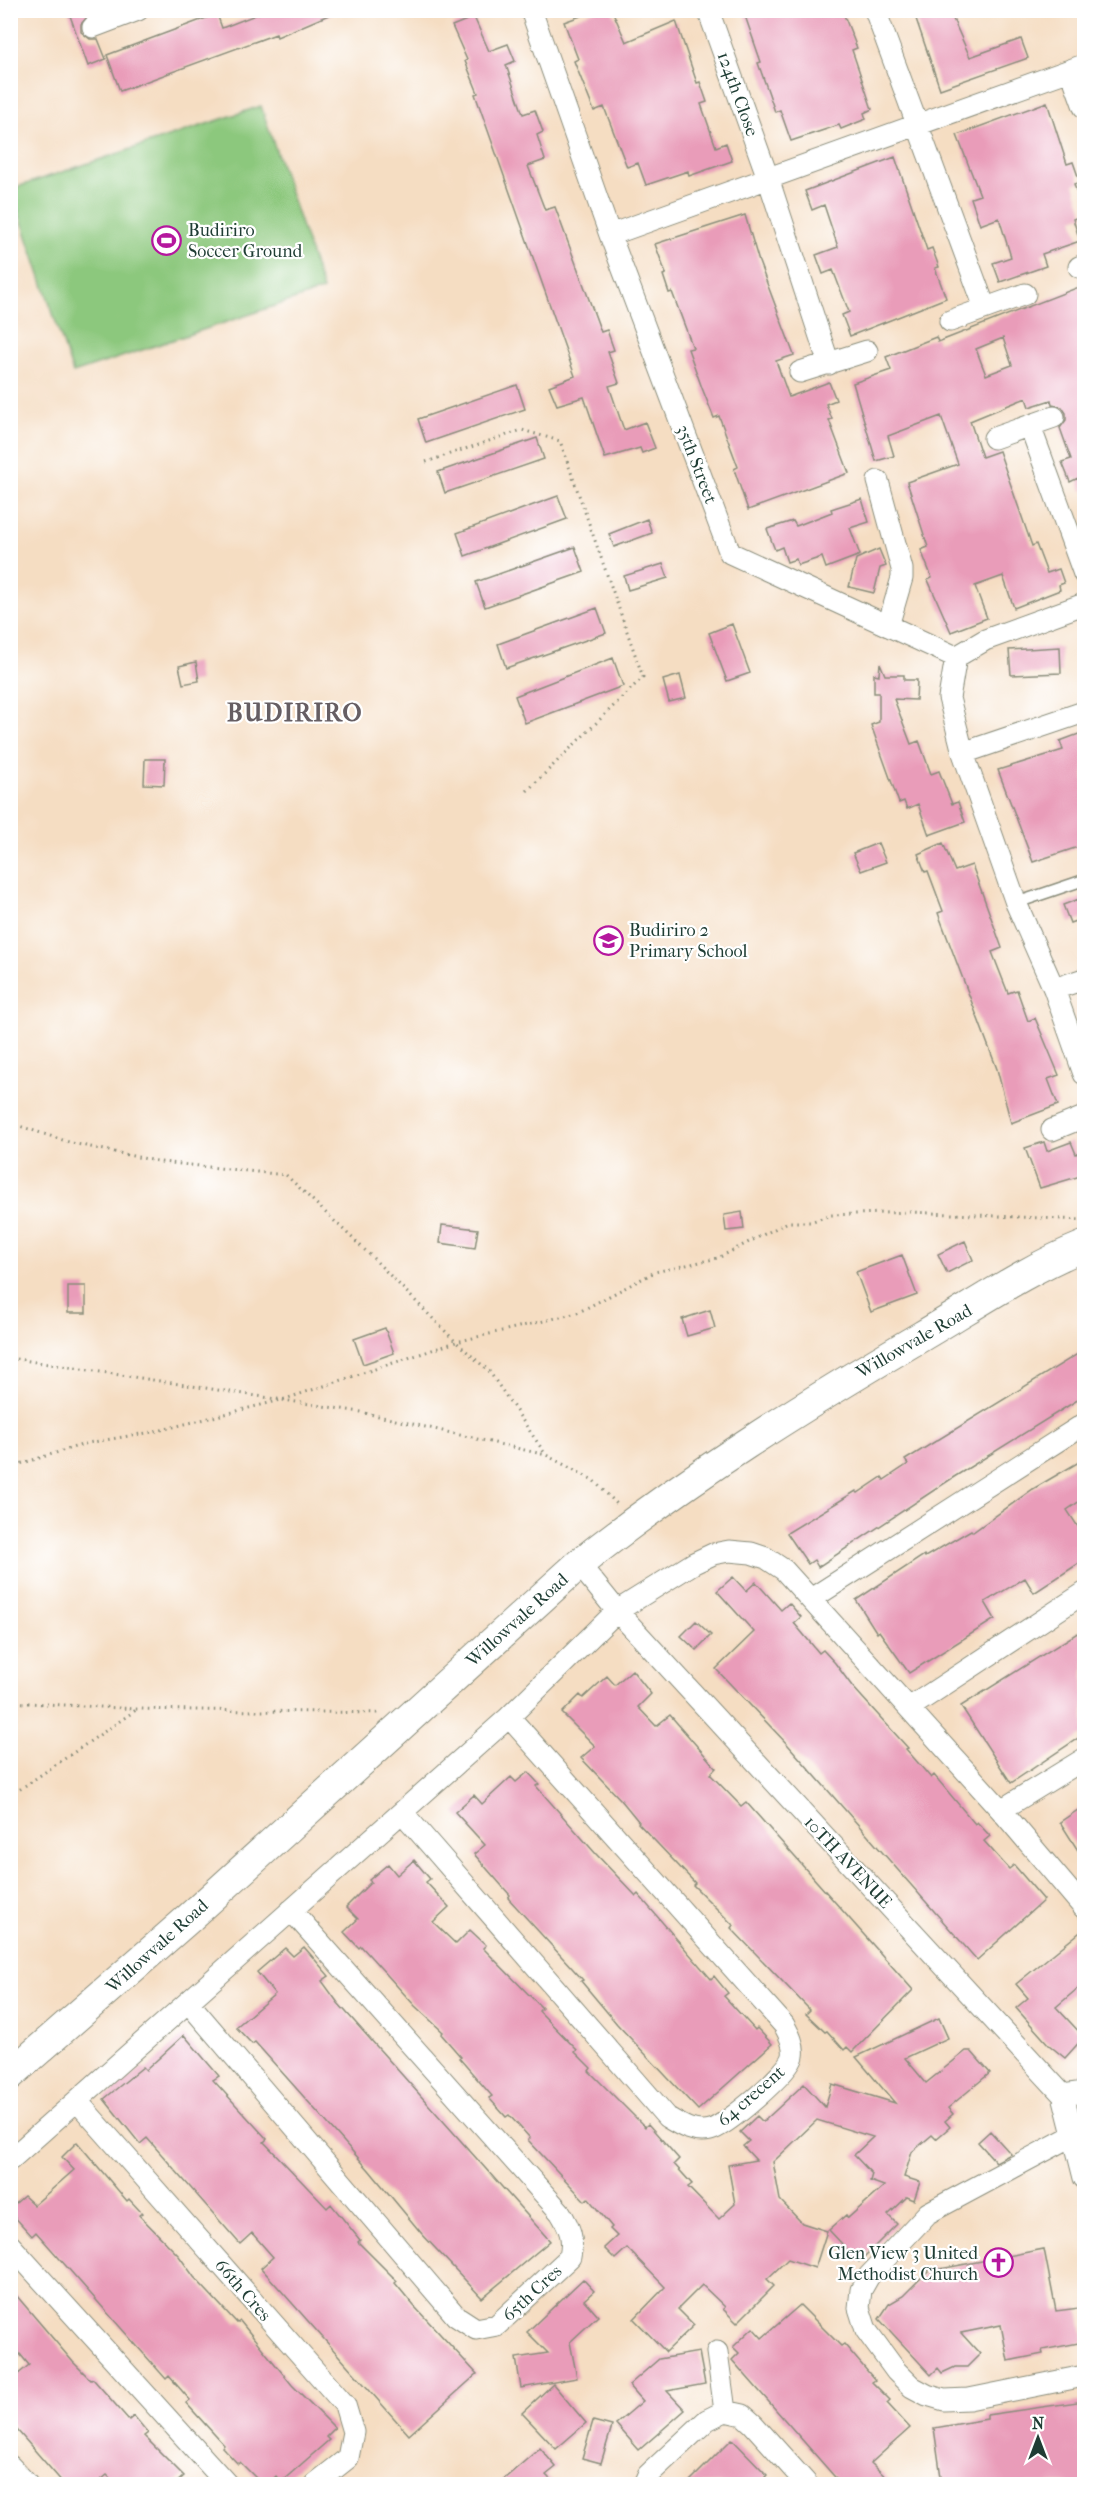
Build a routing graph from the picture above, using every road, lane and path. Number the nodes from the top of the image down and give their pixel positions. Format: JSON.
{"nodes":[{"id":1,"x":138,"y":10,"type":"edge"},
{"id":2,"x":531,"y":10,"type":"edge"},
{"id":3,"x":708,"y":10,"type":"edge"},
{"id":4,"x":875,"y":10,"type":"edge"},
{"id":5,"x":93,"y":27,"type":"dead end"},
{"id":6,"x":1078,"y":68,"type":"edge"},
{"id":7,"x":1084,"y":107,"type":"edge"},
{"id":8,"x":918,"y":125,"type":"junction"},
{"id":9,"x":768,"y":178,"type":"junction"},
{"id":10,"x":610,"y":235,"type":"junction"},
{"id":11,"x":1025,"y":294,"type":"dead end"},
{"id":12,"x":985,"y":308,"type":"junction"},
{"id":13,"x":950,"y":321,"type":"dead end"},
{"id":14,"x":867,"y":351,"type":"dead end"},
{"id":15,"x":829,"y":364,"type":"junction"},
{"id":16,"x":800,"y":372,"type":"dead end"},
{"id":17,"x":1054,"y":417,"type":"dead end"},
{"id":18,"x":1030,"y":426,"type":"junction"},
{"id":19,"x":994,"y":438,"type":"dead end"},
{"id":20,"x":426,"y":462,"type":"dead end"},
{"id":21,"x":878,"y":481,"type":"dead end"},
{"id":22,"x":1084,"y":574,"type":"edge"},
{"id":23,"x":1084,"y":604,"type":"edge"},
{"id":24,"x":888,"y":626,"type":"junction"},
{"id":25,"x":956,"y":657,"type":"junction"},
{"id":26,"x":1084,"y":712,"type":"edge"},
{"id":27,"x":963,"y":753,"type":"junction"},
{"id":28,"x":526,"y":792,"type":"dead end"},
{"id":29,"x":1084,"y":880,"type":"edge"},
{"id":30,"x":1016,"y":903,"type":"junction"},
{"id":31,"x":1084,"y":979,"type":"edge"},
{"id":32,"x":1054,"y":989,"type":"junction"},
{"id":33,"x":1084,"y":1074,"type":"edge"},
{"id":34,"x":1084,"y":1117,"type":"edge"},
{"id":35,"x":10,"y":1123,"type":"edge"},
{"id":36,"x":1052,"y":1130,"type":"dead end"},
{"id":37,"x":1084,"y":1220,"type":"edge"},
{"id":38,"x":1084,"y":1246,"type":"edge"},
{"id":39,"x":456,"y":1342,"type":"junction"},
{"id":40,"x":10,"y":1358,"type":"edge"},
{"id":41,"x":285,"y":1399,"type":"junction"},
{"id":42,"x":1084,"y":1424,"type":"edge"},
{"id":43,"x":546,"y":1455,"type":"junction"},
{"id":44,"x":10,"y":1467,"type":"edge"},
{"id":45,"x":633,"y":1521,"type":"junction"},
{"id":46,"x":579,"y":1564,"type":"junction"},
{"id":47,"x":1084,"y":1593,"type":"edge"},
{"id":48,"x":811,"y":1599,"type":"junction"},
{"id":49,"x":617,"y":1611,"type":"junction"},
{"id":50,"x":10,"y":1702,"type":"edge"},
{"id":51,"x":909,"y":1708,"type":"junction"},
{"id":52,"x":137,"y":1709,"type":"junction"},
{"id":53,"x":509,"y":1717,"type":"junction"},
{"id":54,"x":407,"y":1720,"type":"junction"},
{"id":55,"x":1084,"y":1759,"type":"edge"},
{"id":56,"x":10,"y":1796,"type":"edge"},
{"id":57,"x":1001,"y":1810,"type":"junction"},
{"id":58,"x":402,"y":1812,"type":"junction"},
{"id":59,"x":1084,"y":1908,"type":"edge"},
{"id":60,"x":291,"y":1910,"type":"junction"},
{"id":61,"x":188,"y":2002,"type":"junction"},
{"id":62,"x":10,"y":2075,"type":"edge"},
{"id":63,"x":1084,"y":2092,"type":"edge"},
{"id":64,"x":1063,"y":2095,"type":"junction"},
{"id":65,"x":77,"y":2101,"type":"junction"},
{"id":66,"x":1072,"y":2136,"type":"junction"},
{"id":67,"x":10,"y":2160,"type":"edge"},
{"id":68,"x":1084,"y":2178,"type":"edge"},
{"id":69,"x":10,"y":2245,"type":"edge"},
{"id":70,"x":717,"y":2352,"type":"dead end"},
{"id":71,"x":1084,"y":2376,"type":"edge"},
{"id":72,"x":725,"y":2411,"type":"junction"},
{"id":73,"x":10,"y":2466,"type":"edge"},
{"id":74,"x":27,"y":2484,"type":"edge"},
{"id":75,"x":227,"y":2484,"type":"edge"},
{"id":76,"x":315,"y":2484,"type":"edge"},
{"id":77,"x":644,"y":2484,"type":"edge"},
{"id":78,"x":807,"y":2484,"type":"edge"}],
"edges":[{"from":1,"to":5,"type":"street"},
{"from":2,"to":10,"type":"street","name":"35th Street"},
{"from":3,"to":9,"type":"street","name":"124th Close"},
{"from":4,"to":8,"type":"street"},
{"from":6,"to":7,"type":"street"},
{"from":6,"to":8,"type":"street"},
{"from":8,"to":9,"type":"street"},
{"from":8,"to":12,"type":"street"},
{"from":9,"to":10,"type":"street"},
{"from":9,"to":15,"type":"street","name":"124th Close"},
{"from":10,"to":24,"type":"street","name":"35th Street"},
{"from":11,"to":12,"type":"street"},
{"from":12,"to":13,"type":"street"},
{"from":14,"to":15,"type":"street"},
{"from":15,"to":16,"type":"street"},
{"from":17,"to":18,"type":"street"},
{"from":18,"to":19,"type":"street"},
{"from":18,"to":22,"type":"street"},
{"from":20,"to":28,"type":"path"},
{"from":21,"to":24,"type":"street"},
{"from":23,"to":25,"type":"street"},
{"from":24,"to":25,"type":"street","name":"35th Street"},
{"from":25,"to":27,"type":"street"},
{"from":26,"to":27,"type":"street"},
{"from":27,"to":30,"type":"street"},
{"from":29,"to":30,"type":"lane"},
{"from":30,"to":32,"type":"street"},
{"from":31,"to":32,"type":"street"},
{"from":32,"to":33,"type":"street"},
{"from":34,"to":36,"type":"street"},
{"from":35,"to":39,"type":"path"},
{"from":37,"to":39,"type":"path"},
{"from":38,"to":45,"type":"street","name":"Willowvale Road"},
{"from":39,"to":41,"type":"path"},
{"from":39,"to":43,"type":"path"},
{"from":40,"to":41,"type":"path"},
{"from":41,"to":43,"type":"path"},
{"from":41,"to":44,"type":"path"},
{"from":42,"to":48,"type":"street"},
{"from":43,"to":45,"type":"path"},
{"from":45,"to":46,"type":"street","name":"Willowvale Road"},
{"from":46,"to":49,"type":"street","name":"10TH AVENUE"},
{"from":46,"to":54,"type":"street","name":"Willowvale Road"},
{"from":47,"to":51,"type":"street"},
{"from":48,"to":49,"type":"street"},
{"from":48,"to":51,"type":"street"},
{"from":49,"to":53,"type":"street"},
{"from":49,"to":64,"type":"street","name":"10TH AVENUE"},
{"from":50,"to":52,"type":"path"},
{"from":51,"to":57,"type":"street"},
{"from":52,"to":54,"type":"path"},
{"from":52,"to":56,"type":"path"},
{"from":53,"to":58,"type":"street"},
{"from":53,"to":58,"type":"street","name":"64 crecent"},
{"from":54,"to":62,"type":"street","name":"Willowvale Road"},
{"from":55,"to":57,"type":"street"},
{"from":57,"to":59,"type":"street"},
{"from":58,"to":60,"type":"street"},
{"from":60,"to":61,"type":"street"},
{"from":60,"to":61,"type":"street","name":"65th Cres"},
{"from":61,"to":65,"type":"street"},
{"from":63,"to":64,"type":"street"},
{"from":64,"to":66,"type":"street"},
{"from":65,"to":67,"type":"street"},
{"from":65,"to":76,"type":"street","name":"66th Cres"},
{"from":66,"to":68,"type":"street"},
{"from":66,"to":71,"type":"street"},
{"from":69,"to":75,"type":"street"},
{"from":70,"to":72,"type":"street"},
{"from":72,"to":77,"type":"street"},
{"from":72,"to":78,"type":"street"},
{"from":73,"to":74,"type":"street"}]}
